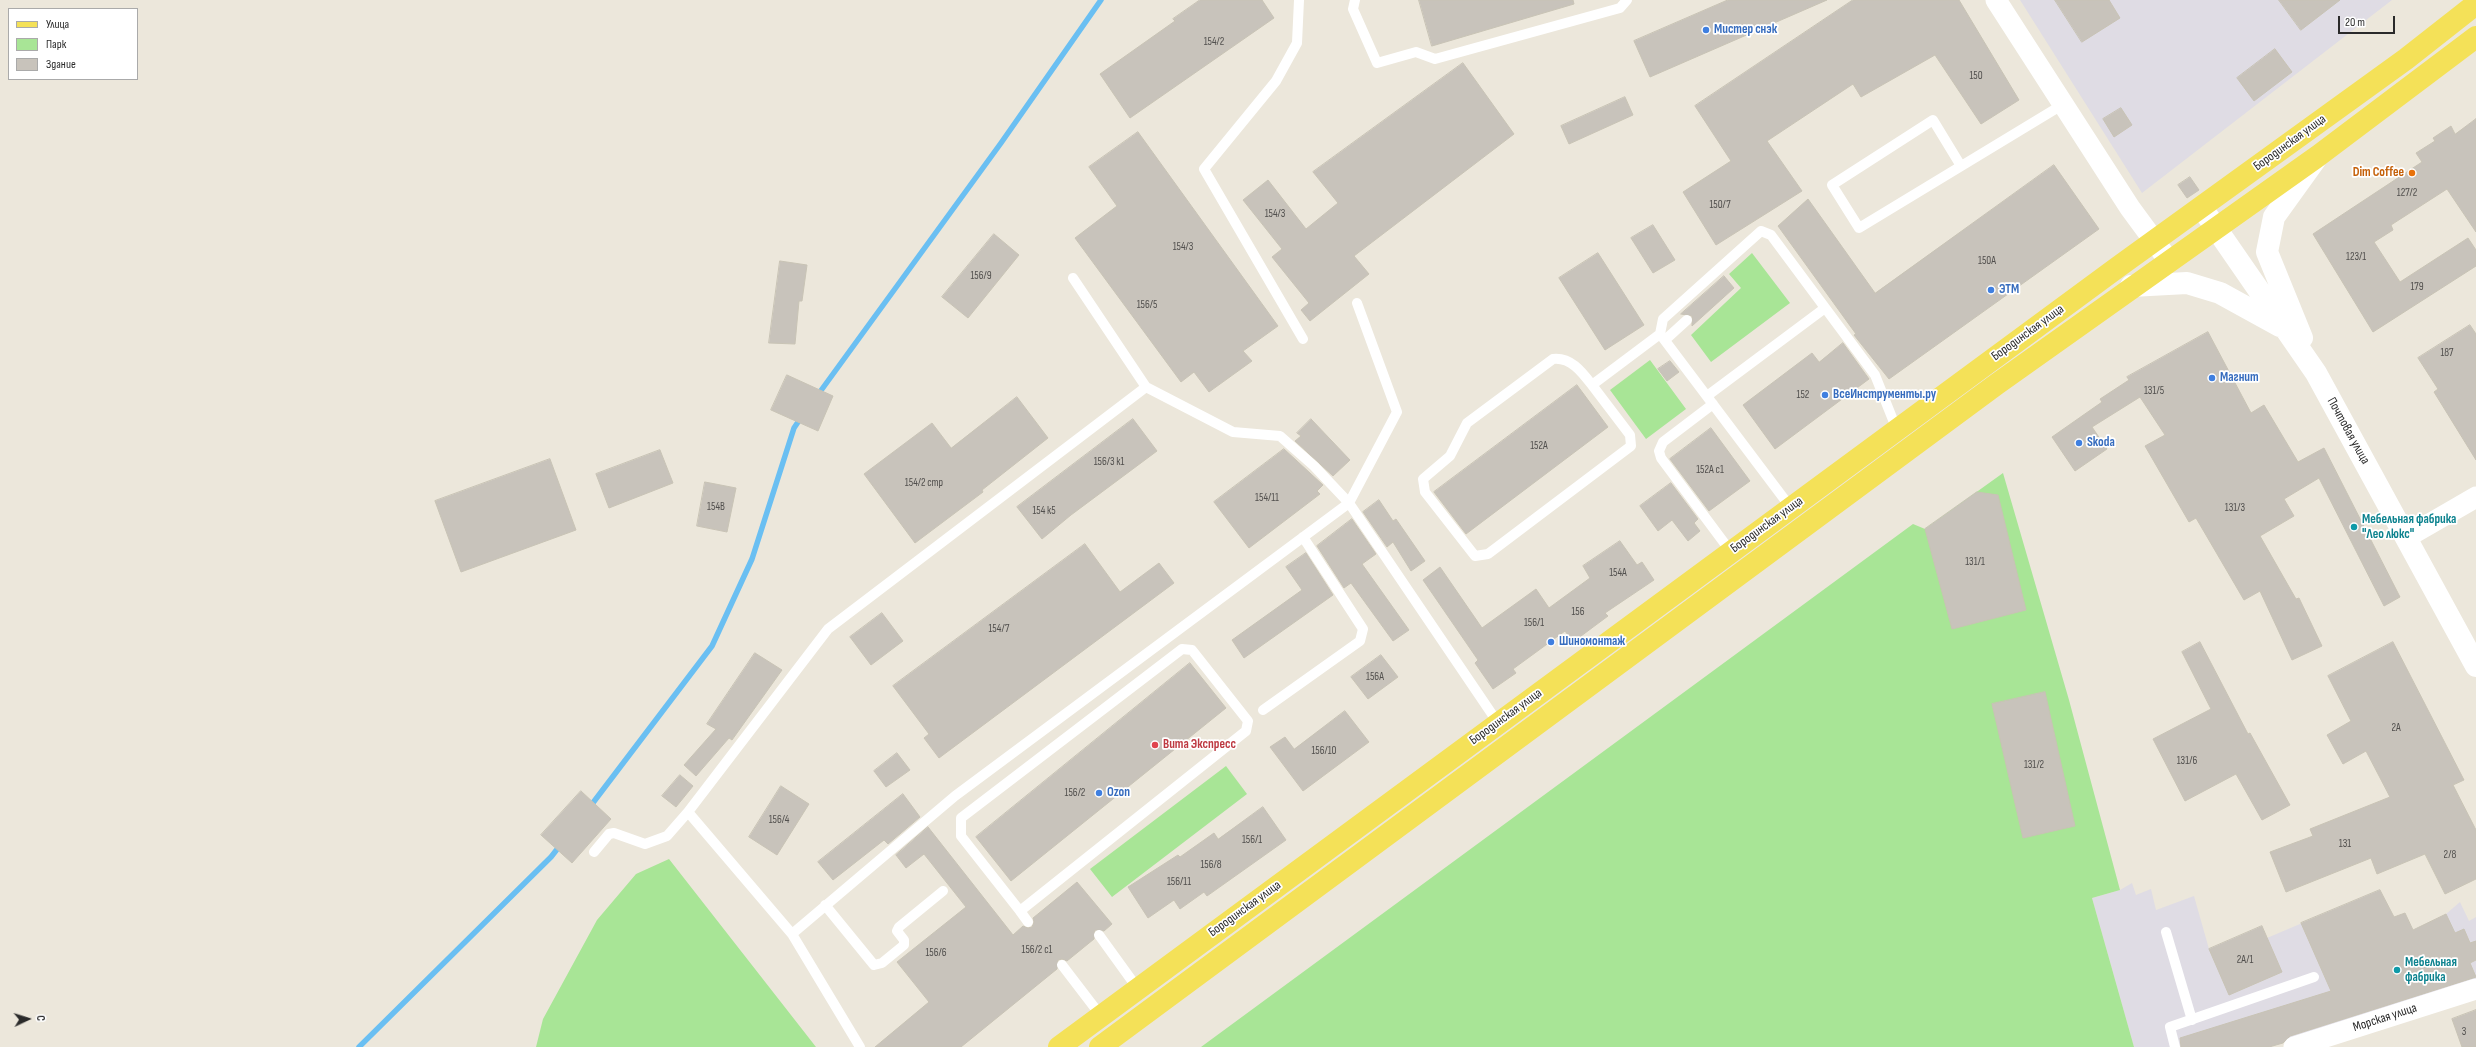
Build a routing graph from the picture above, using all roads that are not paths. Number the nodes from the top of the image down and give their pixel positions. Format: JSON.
{"nodes":[{"id":1,"x":1299,"y":0,"type":"edge"},
{"id":2,"x":1355,"y":0,"type":"edge"},
{"id":3,"x":1627,"y":0,"type":"edge"},
{"id":4,"x":1996,"y":0,"type":"edge"},
{"id":5,"x":2476,"y":4,"type":"edge"},
{"id":6,"x":2476,"y":37,"type":"edge"},
{"id":7,"x":2062,"y":105,"type":"junction"},
{"id":8,"x":2318,"y":156,"type":"junction"},
{"id":9,"x":1961,"y":166,"type":"junction"},
{"id":10,"x":2202,"y":208,"type":"junction"},
{"id":11,"x":2217,"y":229,"type":"junction"},
{"id":12,"x":2155,"y":241,"type":"junction"},
{"id":13,"x":2169,"y":261,"type":"junction"},
{"id":14,"x":1073,"y":278,"type":"dead end"},
{"id":15,"x":2131,"y":286,"type":"junction"},
{"id":16,"x":1357,"y":303,"type":"dead end"},
{"id":17,"x":1825,"y":308,"type":"junction"},
{"id":18,"x":1687,"y":320,"type":"dead end"},
{"id":19,"x":2283,"y":328,"type":"junction"},
{"id":20,"x":1663,"y":337,"type":"junction"},
{"id":21,"x":1303,"y":339,"type":"dead end"},
{"id":22,"x":2316,"y":372,"type":"junction"},
{"id":23,"x":1592,"y":385,"type":"junction"},
{"id":24,"x":1146,"y":387,"type":"junction"},
{"id":25,"x":1710,"y":400,"type":"junction"},
{"id":26,"x":1897,"y":430,"type":"junction"},
{"id":27,"x":2476,"y":497,"type":"edge"},
{"id":28,"x":1348,"y":504,"type":"junction"},
{"id":29,"x":1791,"y":508,"type":"junction"},
{"id":30,"x":1303,"y":537,"type":"junction"},
{"id":31,"x":2407,"y":537,"type":"junction"},
{"id":32,"x":1731,"y":552,"type":"junction"},
{"id":33,"x":2476,"y":666,"type":"edge"},
{"id":34,"x":1263,"y":710,"type":"dead end"},
{"id":35,"x":1498,"y":723,"type":"junction"},
{"id":36,"x":688,"y":812,"type":"junction"},
{"id":37,"x":594,"y":852,"type":"dead end"},
{"id":38,"x":943,"y":891,"type":"dead end"},
{"id":39,"x":825,"y":905,"type":"junction"},
{"id":40,"x":1020,"y":911,"type":"junction"},
{"id":41,"x":1028,"y":922,"type":"dead end"},
{"id":42,"x":2166,"y":932,"type":"dead end"},
{"id":43,"x":792,"y":934,"type":"junction"},
{"id":44,"x":1099,"y":935,"type":"dead end"},
{"id":45,"x":1062,"y":965,"type":"dead end"},
{"id":46,"x":2314,"y":977,"type":"dead end"},
{"id":47,"x":1138,"y":989,"type":"junction"},
{"id":48,"x":2476,"y":989,"type":"edge"},
{"id":49,"x":1101,"y":1016,"type":"junction"},
{"id":50,"x":2192,"y":1020,"type":"junction"},
{"id":51,"x":860,"y":1047,"type":"edge"},
{"id":52,"x":1059,"y":1047,"type":"edge"},
{"id":53,"x":1100,"y":1047,"type":"edge"},
{"id":54,"x":2175,"y":1047,"type":"edge"},
{"id":55,"x":2294,"y":1047,"type":"edge"}],
"edges":[{"from":1,"to":21,"type":"lane"},
{"from":2,"to":3,"type":"lane"},
{"from":4,"to":7,"type":"street"},
{"from":5,"to":10,"type":"main road","name":"Бородинская улица"},
{"from":6,"to":8,"type":"main road","name":"Бородинская улица"},
{"from":7,"to":9,"type":"lane"},
{"from":7,"to":12,"type":"street"},
{"from":8,"to":11,"type":"main road","name":"Бородинская улица"},
{"from":8,"to":22,"type":"street"},
{"from":9,"to":9,"type":"lane"},
{"from":10,"to":11,"type":"street","name":"Почтовая улица"},
{"from":10,"to":12,"type":"main road","name":"Бородинская улица"},
{"from":11,"to":13,"type":"main road","name":"Бородинская улица"},
{"from":11,"to":19,"type":"street","name":"Почтовая улица"},
{"from":12,"to":13,"type":"street"},
{"from":12,"to":26,"type":"main road","name":"Бородинская улица"},
{"from":13,"to":15,"type":"main road","name":"Бородинская улица"},
{"from":14,"to":24,"type":"lane"},
{"from":15,"to":19,"type":"street"},
{"from":15,"to":53,"type":"main road","name":"Бородинская улица"},
{"from":16,"to":28,"type":"lane"},
{"from":17,"to":20,"type":"lane"},
{"from":17,"to":25,"type":"lane"},
{"from":17,"to":26,"type":"lane"},
{"from":18,"to":20,"type":"lane"},
{"from":19,"to":22,"type":"street","name":"Почтовая улица"},
{"from":20,"to":23,"type":"lane"},
{"from":20,"to":25,"type":"lane"},
{"from":22,"to":31,"type":"street","name":"Почтовая улица"},
{"from":23,"to":23,"type":"lane"},
{"from":24,"to":28,"type":"lane"},
{"from":24,"to":36,"type":"lane"},
{"from":25,"to":29,"type":"lane"},
{"from":25,"to":32,"type":"lane"},
{"from":26,"to":29,"type":"main road","name":"Бородинская улица"},
{"from":27,"to":31,"type":"street"},
{"from":28,"to":30,"type":"lane"},
{"from":28,"to":35,"type":"lane"},
{"from":29,"to":32,"type":"main road","name":"Бородинская улица"},
{"from":30,"to":34,"type":"lane"},
{"from":30,"to":39,"type":"lane"},
{"from":31,"to":33,"type":"street","name":"Почтовая улица"},
{"from":32,"to":35,"type":"main road","name":"Бородинская улица"},
{"from":35,"to":47,"type":"main road","name":"Бородинская улица"},
{"from":36,"to":37,"type":"lane"},
{"from":36,"to":43,"type":"lane"},
{"from":38,"to":39,"type":"lane"},
{"from":39,"to":43,"type":"lane"},
{"from":40,"to":40,"type":"lane"},
{"from":40,"to":41,"type":"lane"},
{"from":42,"to":50,"type":"lane"},
{"from":43,"to":51,"type":"lane"},
{"from":44,"to":47,"type":"lane"},
{"from":45,"to":49,"type":"lane"},
{"from":46,"to":50,"type":"lane"},
{"from":47,"to":49,"type":"main road","name":"Бородинская улица"},
{"from":48,"to":55,"type":"street","name":"Морская улица"},
{"from":49,"to":52,"type":"main road","name":"Бородинская улица"},
{"from":50,"to":54,"type":"lane"}]}
